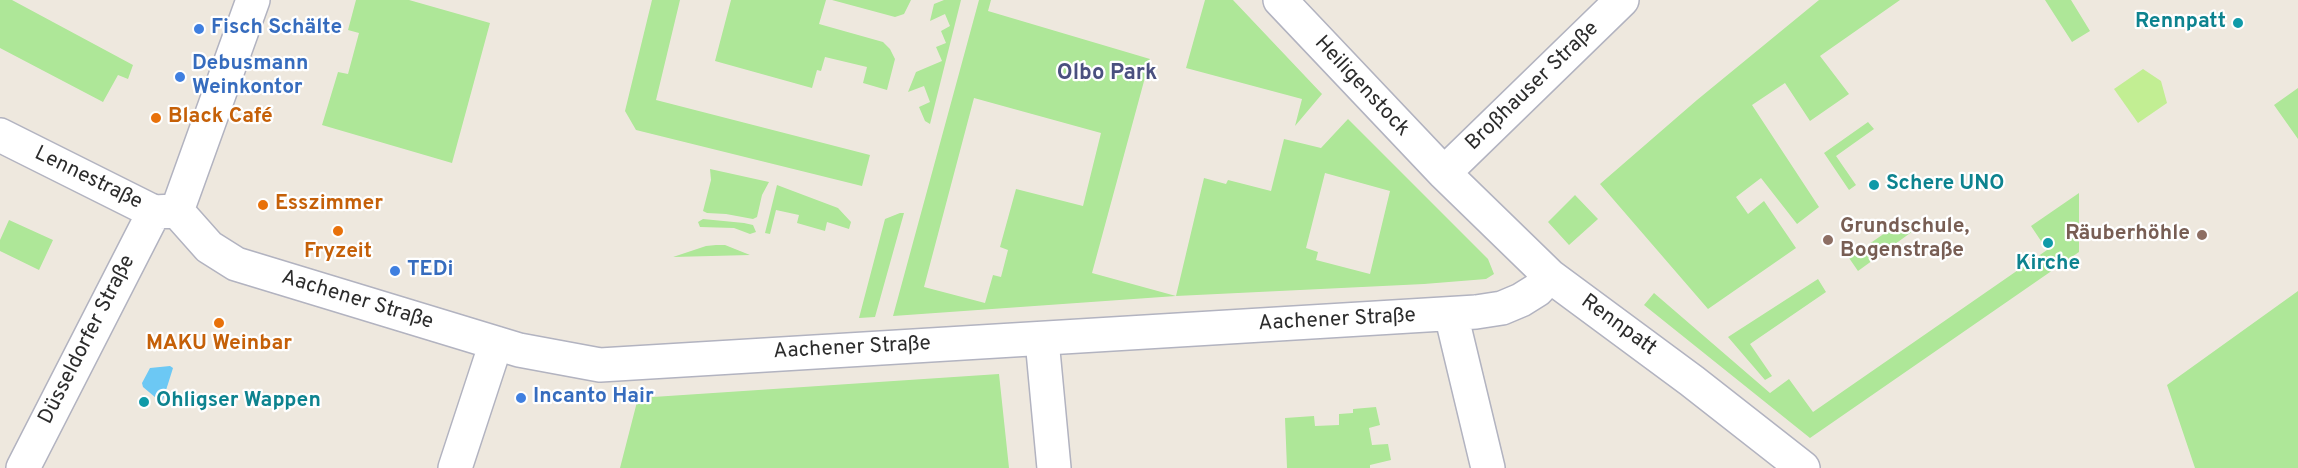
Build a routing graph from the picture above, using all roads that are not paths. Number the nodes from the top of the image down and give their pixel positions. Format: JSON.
{"nodes":[{"id":1,"x":253,"y":0,"type":"edge"},
{"id":2,"x":1280,"y":0,"type":"edge"},
{"id":3,"x":1622,"y":0,"type":"edge"},
{"id":4,"x":0,"y":135,"type":"edge"},
{"id":5,"x":1444,"y":173,"type":"junction"},
{"id":6,"x":166,"y":211,"type":"junction"},
{"id":7,"x":1550,"y":276,"type":"junction"},
{"id":8,"x":1451,"y":314,"type":"junction"},
{"id":9,"x":1042,"y":340,"type":"junction"},
{"id":10,"x":496,"y":343,"type":"junction"},
{"id":11,"x":23,"y":468,"type":"edge"},
{"id":12,"x":455,"y":468,"type":"edge"},
{"id":13,"x":1054,"y":468,"type":"edge"},
{"id":14,"x":1488,"y":468,"type":"edge"},
{"id":15,"x":1803,"y":468,"type":"edge"}],
"edges":[{"from":1,"to":6,"type":"street","name":"Düsseldorfer Straße"},
{"from":2,"to":5,"type":"street","name":"Heiligenstock"},
{"from":3,"to":5,"type":"street","name":"Broßhauser Straße"},
{"from":4,"to":6,"type":"street","name":"Lennestraße"},
{"from":5,"to":7,"type":"street","name":"Rennpatt"},
{"from":6,"to":10,"type":"street","name":"Aachener Straße"},
{"from":6,"to":11,"type":"street","name":"Düsseldorfer Straße"},
{"from":7,"to":8,"type":"street","name":"Aachener Straße"},
{"from":7,"to":15,"type":"street","name":"Rennpatt"},
{"from":8,"to":9,"type":"street","name":"Aachener Straße"},
{"from":8,"to":14,"type":"street"},
{"from":9,"to":10,"type":"street","name":"Aachener Straße"},
{"from":9,"to":13,"type":"street"},
{"from":10,"to":12,"type":"street"}]}
